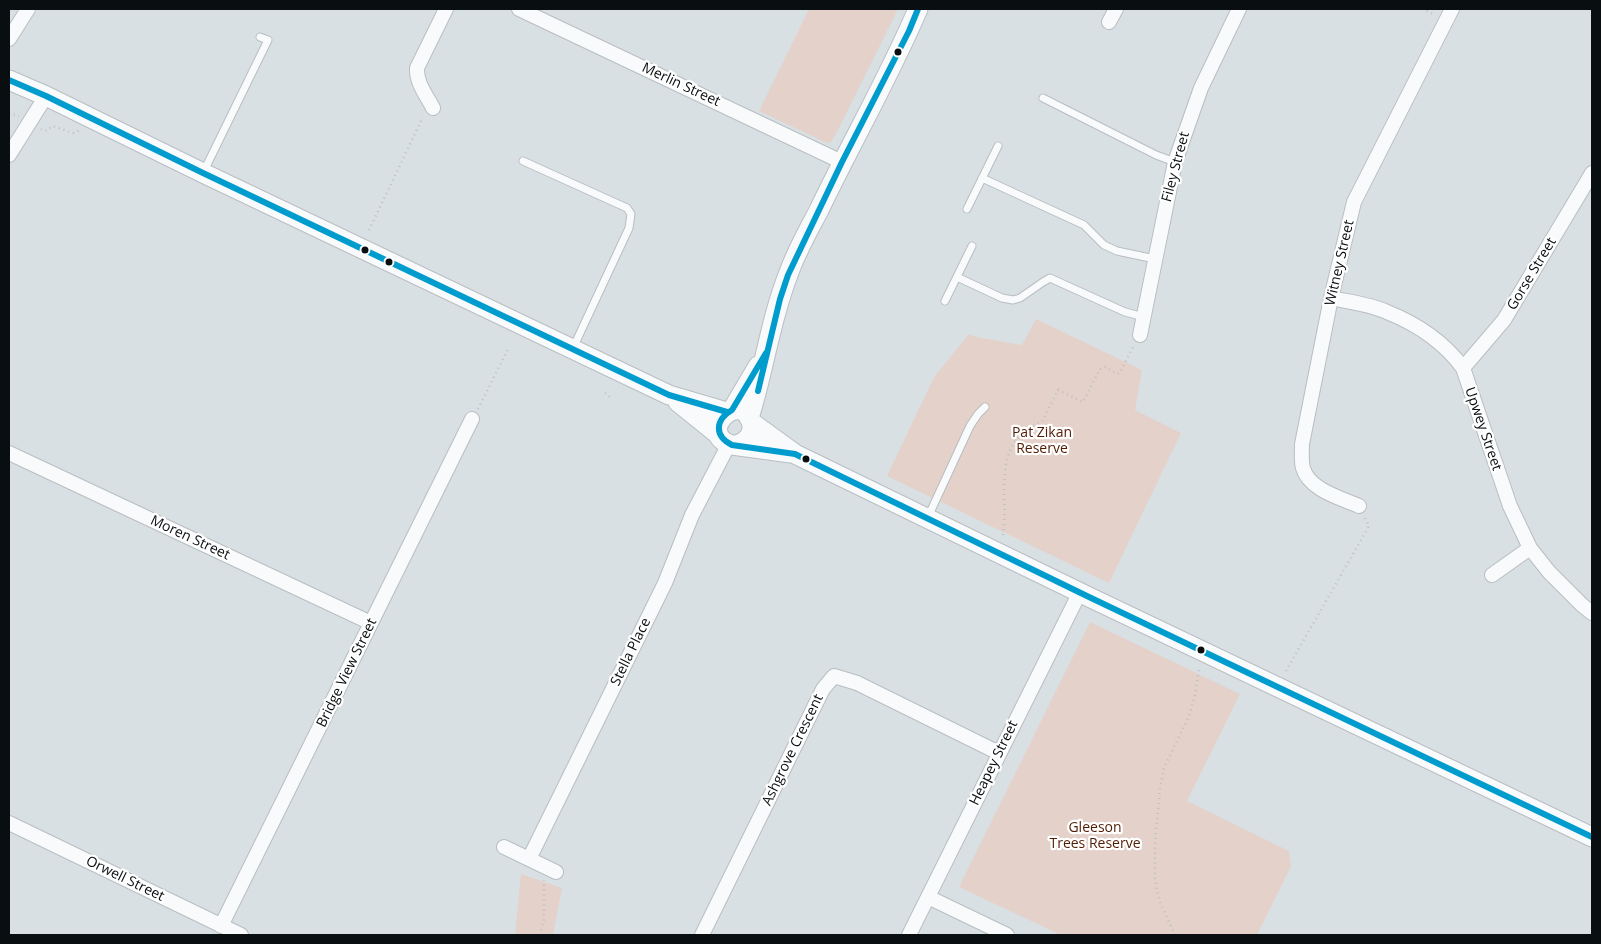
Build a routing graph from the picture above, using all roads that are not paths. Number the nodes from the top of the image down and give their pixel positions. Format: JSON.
{"nodes":[{"id":1,"x":28,"y":9,"type":"edge"},
{"id":2,"x":446,"y":9,"type":"edge"},
{"id":3,"x":519,"y":9,"type":"edge"},
{"id":4,"x":918,"y":9,"type":"edge"},
{"id":5,"x":1116,"y":9,"type":"edge"},
{"id":6,"x":1452,"y":9,"type":"edge"},
{"id":7,"x":1237,"y":10,"type":"edge"},
{"id":8,"x":1109,"y":22,"type":"dead end"},
{"id":9,"x":260,"y":37,"type":"dead end"},
{"id":10,"x":9,"y":39,"type":"edge"},
{"id":11,"x":10,"y":79,"type":"edge"},
{"id":12,"x":46,"y":96,"type":"junction"},
{"id":13,"x":1043,"y":98,"type":"dead end"},
{"id":14,"x":433,"y":108,"type":"road end"},
{"id":15,"x":998,"y":146,"type":"dead end"},
{"id":16,"x":9,"y":155,"type":"edge"},
{"id":17,"x":523,"y":162,"type":"dead end"},
{"id":18,"x":842,"y":162,"type":"junction"},
{"id":19,"x":1175,"y":162,"type":"junction"},
{"id":20,"x":203,"y":173,"type":"junction"},
{"id":21,"x":1592,"y":173,"type":"edge"},
{"id":22,"x":982,"y":178,"type":"junction"},
{"id":23,"x":967,"y":209,"type":"dead end"},
{"id":24,"x":972,"y":246,"type":"dead end"},
{"id":25,"x":1155,"y":259,"type":"junction"},
{"id":26,"x":957,"y":277,"type":"junction"},
{"id":27,"x":1331,"y":298,"type":"junction"},
{"id":28,"x":945,"y":301,"type":"dead end"},
{"id":29,"x":1144,"y":317,"type":"junction"},
{"id":30,"x":1140,"y":334,"type":"road end"},
{"id":31,"x":572,"y":348,"type":"junction"},
{"id":32,"x":1463,"y":368,"type":"junction"},
{"id":33,"x":669,"y":395,"type":"junction"},
{"id":34,"x":985,"y":407,"type":"dead end"},
{"id":35,"x":740,"y":416,"type":"junction"},
{"id":36,"x":472,"y":419,"type":"road end"},
{"id":37,"x":728,"y":441,"type":"junction"},
{"id":38,"x":9,"y":453,"type":"edge"},
{"id":39,"x":794,"y":454,"type":"junction"},
{"id":40,"x":1359,"y":506,"type":"road end"},
{"id":41,"x":927,"y":518,"type":"junction"},
{"id":42,"x":1530,"y":548,"type":"junction"},
{"id":43,"x":1492,"y":575,"type":"dead end"},
{"id":44,"x":1080,"y":592,"type":"junction"},
{"id":45,"x":1592,"y":613,"type":"edge"},
{"id":46,"x":372,"y":623,"type":"junction"},
{"id":47,"x":999,"y":753,"type":"junction"},
{"id":48,"x":9,"y":823,"type":"edge"},
{"id":49,"x":1592,"y":837,"type":"edge"},
{"id":50,"x":504,"y":847,"type":"dead end"},
{"id":51,"x":529,"y":859,"type":"junction"},
{"id":52,"x":551,"y":869,"type":"road end"},
{"id":53,"x":928,"y":897,"type":"junction"},
{"id":54,"x":221,"y":926,"type":"junction"},
{"id":55,"x":241,"y":935,"type":"edge"},
{"id":56,"x":702,"y":935,"type":"edge"},
{"id":57,"x":909,"y":935,"type":"edge"},
{"id":58,"x":1008,"y":935,"type":"edge"}],
"edges":[{"from":1,"to":10,"type":"street"},
{"from":2,"to":14,"type":"street"},
{"from":3,"to":18,"type":"street","name":"Merlin Street"},
{"from":4,"to":18,"type":"street"},
{"from":5,"to":8,"type":"street"},
{"from":6,"to":27,"type":"street","name":"Witney Street"},
{"from":7,"to":19,"type":"street","name":"Filey Street"},
{"from":9,"to":20,"type":"lane"},
{"from":11,"to":12,"type":"street"},
{"from":12,"to":16,"type":"street"},
{"from":12,"to":20,"type":"street"},
{"from":13,"to":19,"type":"lane"},
{"from":15,"to":22,"type":"lane"},
{"from":17,"to":31,"type":"lane"},
{"from":18,"to":35,"type":"street"},
{"from":19,"to":25,"type":"street","name":"Filey Street"},
{"from":20,"to":31,"type":"street"},
{"from":21,"to":32,"type":"street","name":"Gorse Street"},
{"from":22,"to":23,"type":"lane"},
{"from":22,"to":25,"type":"lane"},
{"from":24,"to":26,"type":"lane"},
{"from":25,"to":29,"type":"street","name":"Filey Street"},
{"from":26,"to":28,"type":"lane"},
{"from":26,"to":29,"type":"lane"},
{"from":27,"to":32,"type":"street","name":"Upwey Street"},
{"from":27,"to":40,"type":"street","name":"Witney Street"},
{"from":29,"to":30,"type":"street","name":"Filey Street"},
{"from":31,"to":33,"type":"street"},
{"from":32,"to":42,"type":"street","name":"Upwey Street"},
{"from":33,"to":35,"type":"street"},
{"from":33,"to":37,"type":"street"},
{"from":34,"to":41,"type":"lane"},
{"from":35,"to":37,"type":"street"},
{"from":35,"to":37,"type":"street"},
{"from":35,"to":39,"type":"street"},
{"from":36,"to":46,"type":"street","name":"Bridge View Street"},
{"from":37,"to":39,"type":"street"},
{"from":37,"to":51,"type":"street","name":"Stella Place"},
{"from":38,"to":46,"type":"street","name":"Moren Street"},
{"from":39,"to":41,"type":"street"},
{"from":41,"to":44,"type":"street"},
{"from":42,"to":43,"type":"street"},
{"from":42,"to":45,"type":"street","name":"Upwey Street"},
{"from":44,"to":47,"type":"street","name":"Heapey Street"},
{"from":44,"to":49,"type":"street"},
{"from":46,"to":54,"type":"street","name":"Bridge View Street"},
{"from":47,"to":53,"type":"street","name":"Heapey Street"},
{"from":47,"to":56,"type":"street","name":"Ashgrove Crescent"},
{"from":48,"to":54,"type":"street","name":"Orwell Street"},
{"from":50,"to":51,"type":"street"},
{"from":51,"to":52,"type":"street"},
{"from":53,"to":57,"type":"street","name":"Heapey Street"},
{"from":53,"to":58,"type":"street"},
{"from":54,"to":55,"type":"street","name":"Orwell Street"}]}
